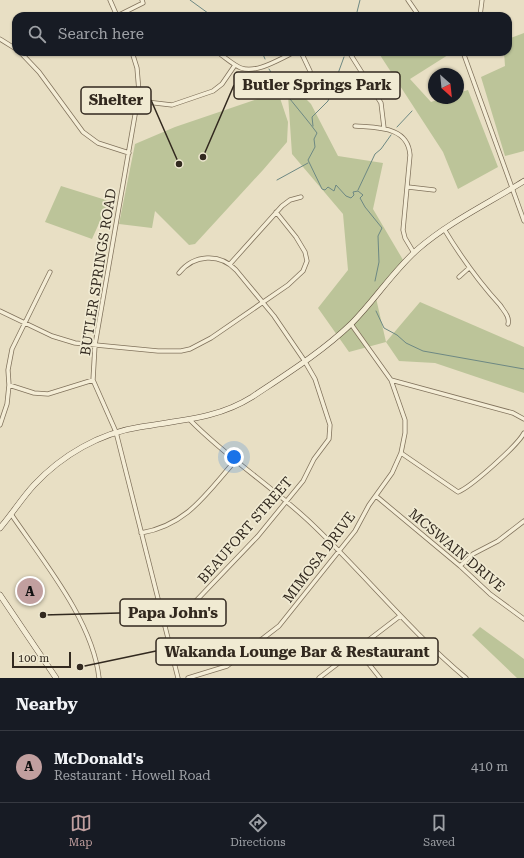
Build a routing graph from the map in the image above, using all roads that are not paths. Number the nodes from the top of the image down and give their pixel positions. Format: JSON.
{"nodes":[{"id":1,"x":110,"y":0,"type":"edge"},
{"id":2,"x":142,"y":0,"type":"edge"},
{"id":3,"x":408,"y":0,"type":"edge"},
{"id":4,"x":482,"y":0,"type":"edge"},
{"id":5,"x":115,"y":12,"type":"edge"},
{"id":6,"x":125,"y":12,"type":"edge"},
{"id":7,"x":416,"y":12,"type":"edge"},
{"id":8,"x":480,"y":12,"type":"edge"},
{"id":9,"x":0,"y":39,"type":"edge"},
{"id":10,"x":12,"y":47,"type":"edge"},
{"id":11,"x":24,"y":56,"type":"edge"},
{"id":12,"x":133,"y":56,"type":"edge"},
{"id":13,"x":223,"y":56,"type":"edge"},
{"id":14,"x":285,"y":56,"type":"edge"},
{"id":15,"x":304,"y":56,"type":"edge"},
{"id":16,"x":352,"y":56,"type":"edge"},
{"id":17,"x":464,"y":56,"type":"edge"},
{"id":18,"x":235,"y":64,"type":"junction"},
{"id":19,"x":310,"y":71,"type":"dead end"},
{"id":20,"x":138,"y":101,"type":"junction"},
{"id":21,"x":355,"y":126,"type":"dead end"},
{"id":22,"x":384,"y":128,"type":"junction"},
{"id":23,"x":128,"y":153,"type":"junction"},
{"id":24,"x":524,"y":181,"type":"edge"},
{"id":25,"x":408,"y":187,"type":"junction"},
{"id":26,"x":511,"y":188,"type":"junction"},
{"id":27,"x":434,"y":190,"type":"dead end"},
{"id":28,"x":301,"y":197,"type":"dead end"},
{"id":29,"x":276,"y":212,"type":"junction"},
{"id":30,"x":524,"y":222,"type":"edge"},
{"id":31,"x":444,"y":229,"type":"junction"},
{"id":32,"x":414,"y":253,"type":"junction"},
{"id":33,"x":230,"y":264,"type":"junction"},
{"id":34,"x":469,"y":268,"type":"junction"},
{"id":35,"x":50,"y":272,"type":"dead end"},
{"id":36,"x":179,"y":273,"type":"dead end"},
{"id":37,"x":459,"y":276,"type":"dead end"},
{"id":38,"x":263,"y":302,"type":"junction"},
{"id":39,"x":0,"y":311,"type":"edge"},
{"id":40,"x":25,"y":323,"type":"junction"},
{"id":41,"x":351,"y":324,"type":"junction"},
{"id":42,"x":508,"y":324,"type":"dead end"},
{"id":43,"x":95,"y":345,"type":"junction"},
{"id":44,"x":304,"y":360,"type":"junction"},
{"id":45,"x":93,"y":380,"type":"junction"},
{"id":46,"x":391,"y":380,"type":"junction"},
{"id":47,"x":9,"y":385,"type":"junction"},
{"id":48,"x":524,"y":419,"type":"edge"},
{"id":49,"x":190,"y":420,"type":"junction"},
{"id":50,"x":0,"y":425,"type":"edge"},
{"id":51,"x":116,"y":432,"type":"junction"},
{"id":52,"x":524,"y":433,"type":"edge"},
{"id":53,"x":401,"y":453,"type":"junction"},
{"id":54,"x":235,"y":461,"type":"junction"},
{"id":55,"x":376,"y":496,"type":"junction"},
{"id":56,"x":286,"y":502,"type":"junction"},
{"id":57,"x":11,"y":514,"type":"junction"},
{"id":58,"x":524,"y":521,"type":"edge"},
{"id":59,"x":0,"y":528,"type":"edge"},
{"id":60,"x":141,"y":533,"type":"junction"},
{"id":61,"x":339,"y":551,"type":"junction"},
{"id":62,"x":460,"y":566,"type":"junction"},
{"id":63,"x":0,"y":595,"type":"edge"},
{"id":64,"x":162,"y":613,"type":"junction"},
{"id":65,"x":524,"y":614,"type":"edge"},
{"id":66,"x":400,"y":616,"type":"junction"},
{"id":67,"x":519,"y":616,"type":"junction"},
{"id":68,"x":524,"y":619,"type":"edge"},
{"id":69,"x":357,"y":649,"type":"junction"},
{"id":70,"x":56,"y":678,"type":"edge"},
{"id":71,"x":99,"y":678,"type":"edge"},
{"id":72,"x":178,"y":678,"type":"edge"},
{"id":73,"x":188,"y":678,"type":"edge"},
{"id":74,"x":319,"y":678,"type":"edge"},
{"id":75,"x":380,"y":678,"type":"edge"},
{"id":76,"x":466,"y":678,"type":"edge"}],
"edges":[{"from":1,"to":5,"type":"street"},
{"from":2,"to":6,"type":"street"},
{"from":3,"to":7,"type":"street"},
{"from":4,"to":8,"type":"street"},
{"from":9,"to":10,"type":"street"},
{"from":11,"to":23,"type":"street"},
{"from":12,"to":20,"type":"street","name":"BUTLER SPRINGS ROAD"},
{"from":13,"to":18,"type":"street"},
{"from":14,"to":18,"type":"street"},
{"from":15,"to":19,"type":"street"},
{"from":16,"to":22,"type":"street"},
{"from":17,"to":26,"type":"street"},
{"from":18,"to":20,"type":"street"},
{"from":20,"to":23,"type":"street","name":"BUTLER SPRINGS ROAD"},
{"from":21,"to":22,"type":"street"},
{"from":22,"to":25,"type":"street"},
{"from":23,"to":43,"type":"street","name":"BUTLER SPRINGS ROAD"},
{"from":24,"to":26,"type":"main road"},
{"from":25,"to":27,"type":"street"},
{"from":25,"to":32,"type":"street"},
{"from":26,"to":30,"type":"street"},
{"from":26,"to":31,"type":"main road"},
{"from":28,"to":29,"type":"street"},
{"from":29,"to":33,"type":"street"},
{"from":29,"to":38,"type":"street"},
{"from":31,"to":32,"type":"main road"},
{"from":31,"to":34,"type":"street"},
{"from":32,"to":41,"type":"main road"},
{"from":33,"to":36,"type":"street"},
{"from":33,"to":38,"type":"street","name":"BEAUFORT STREET"},
{"from":34,"to":37,"type":"street"},
{"from":34,"to":42,"type":"street"},
{"from":35,"to":40,"type":"street"},
{"from":38,"to":43,"type":"street"},
{"from":38,"to":44,"type":"street","name":"BEAUFORT STREET"},
{"from":39,"to":40,"type":"street"},
{"from":40,"to":43,"type":"street"},
{"from":40,"to":47,"type":"street"},
{"from":41,"to":44,"type":"main road"},
{"from":41,"to":46,"type":"street","name":"MIMOSA DRIVE"},
{"from":43,"to":45,"type":"street","name":"BUTLER SPRINGS ROAD"},
{"from":44,"to":49,"type":"main road"},
{"from":44,"to":56,"type":"street","name":"BEAUFORT STREET"},
{"from":45,"to":47,"type":"street"},
{"from":45,"to":51,"type":"street","name":"BUTLER SPRINGS ROAD"},
{"from":46,"to":48,"type":"street"},
{"from":46,"to":53,"type":"street","name":"MIMOSA DRIVE"},
{"from":47,"to":50,"type":"street"},
{"from":49,"to":51,"type":"main road"},
{"from":49,"to":54,"type":"street"},
{"from":51,"to":57,"type":"main road"},
{"from":51,"to":60,"type":"street","name":"BUTLER SPRINGS ROAD"},
{"from":52,"to":53,"type":"street"},
{"from":53,"to":55,"type":"street","name":"MIMOSA DRIVE"},
{"from":54,"to":56,"type":"street"},
{"from":54,"to":60,"type":"street"},
{"from":55,"to":61,"type":"street","name":"MIMOSA DRIVE"},
{"from":55,"to":62,"type":"street","name":"MCSWAIN DRIVE"},
{"from":56,"to":61,"type":"street"},
{"from":56,"to":64,"type":"street","name":"BEAUFORT STREET"},
{"from":57,"to":59,"type":"main road"},
{"from":57,"to":71,"type":"street"},
{"from":58,"to":62,"type":"street"},
{"from":60,"to":64,"type":"street","name":"BUTLER SPRINGS ROAD"},
{"from":61,"to":66,"type":"street"},
{"from":61,"to":73,"type":"street","name":"MIMOSA DRIVE"},
{"from":62,"to":67,"type":"street","name":"MCSWAIN DRIVE"},
{"from":63,"to":70,"type":"main road"},
{"from":64,"to":72,"type":"street","name":"BUTLER SPRINGS ROAD"},
{"from":65,"to":67,"type":"street"},
{"from":66,"to":69,"type":"street"},
{"from":66,"to":76,"type":"street"},
{"from":67,"to":68,"type":"street","name":"MCSWAIN DRIVE"},
{"from":69,"to":74,"type":"street"},
{"from":69,"to":75,"type":"street"}]}
